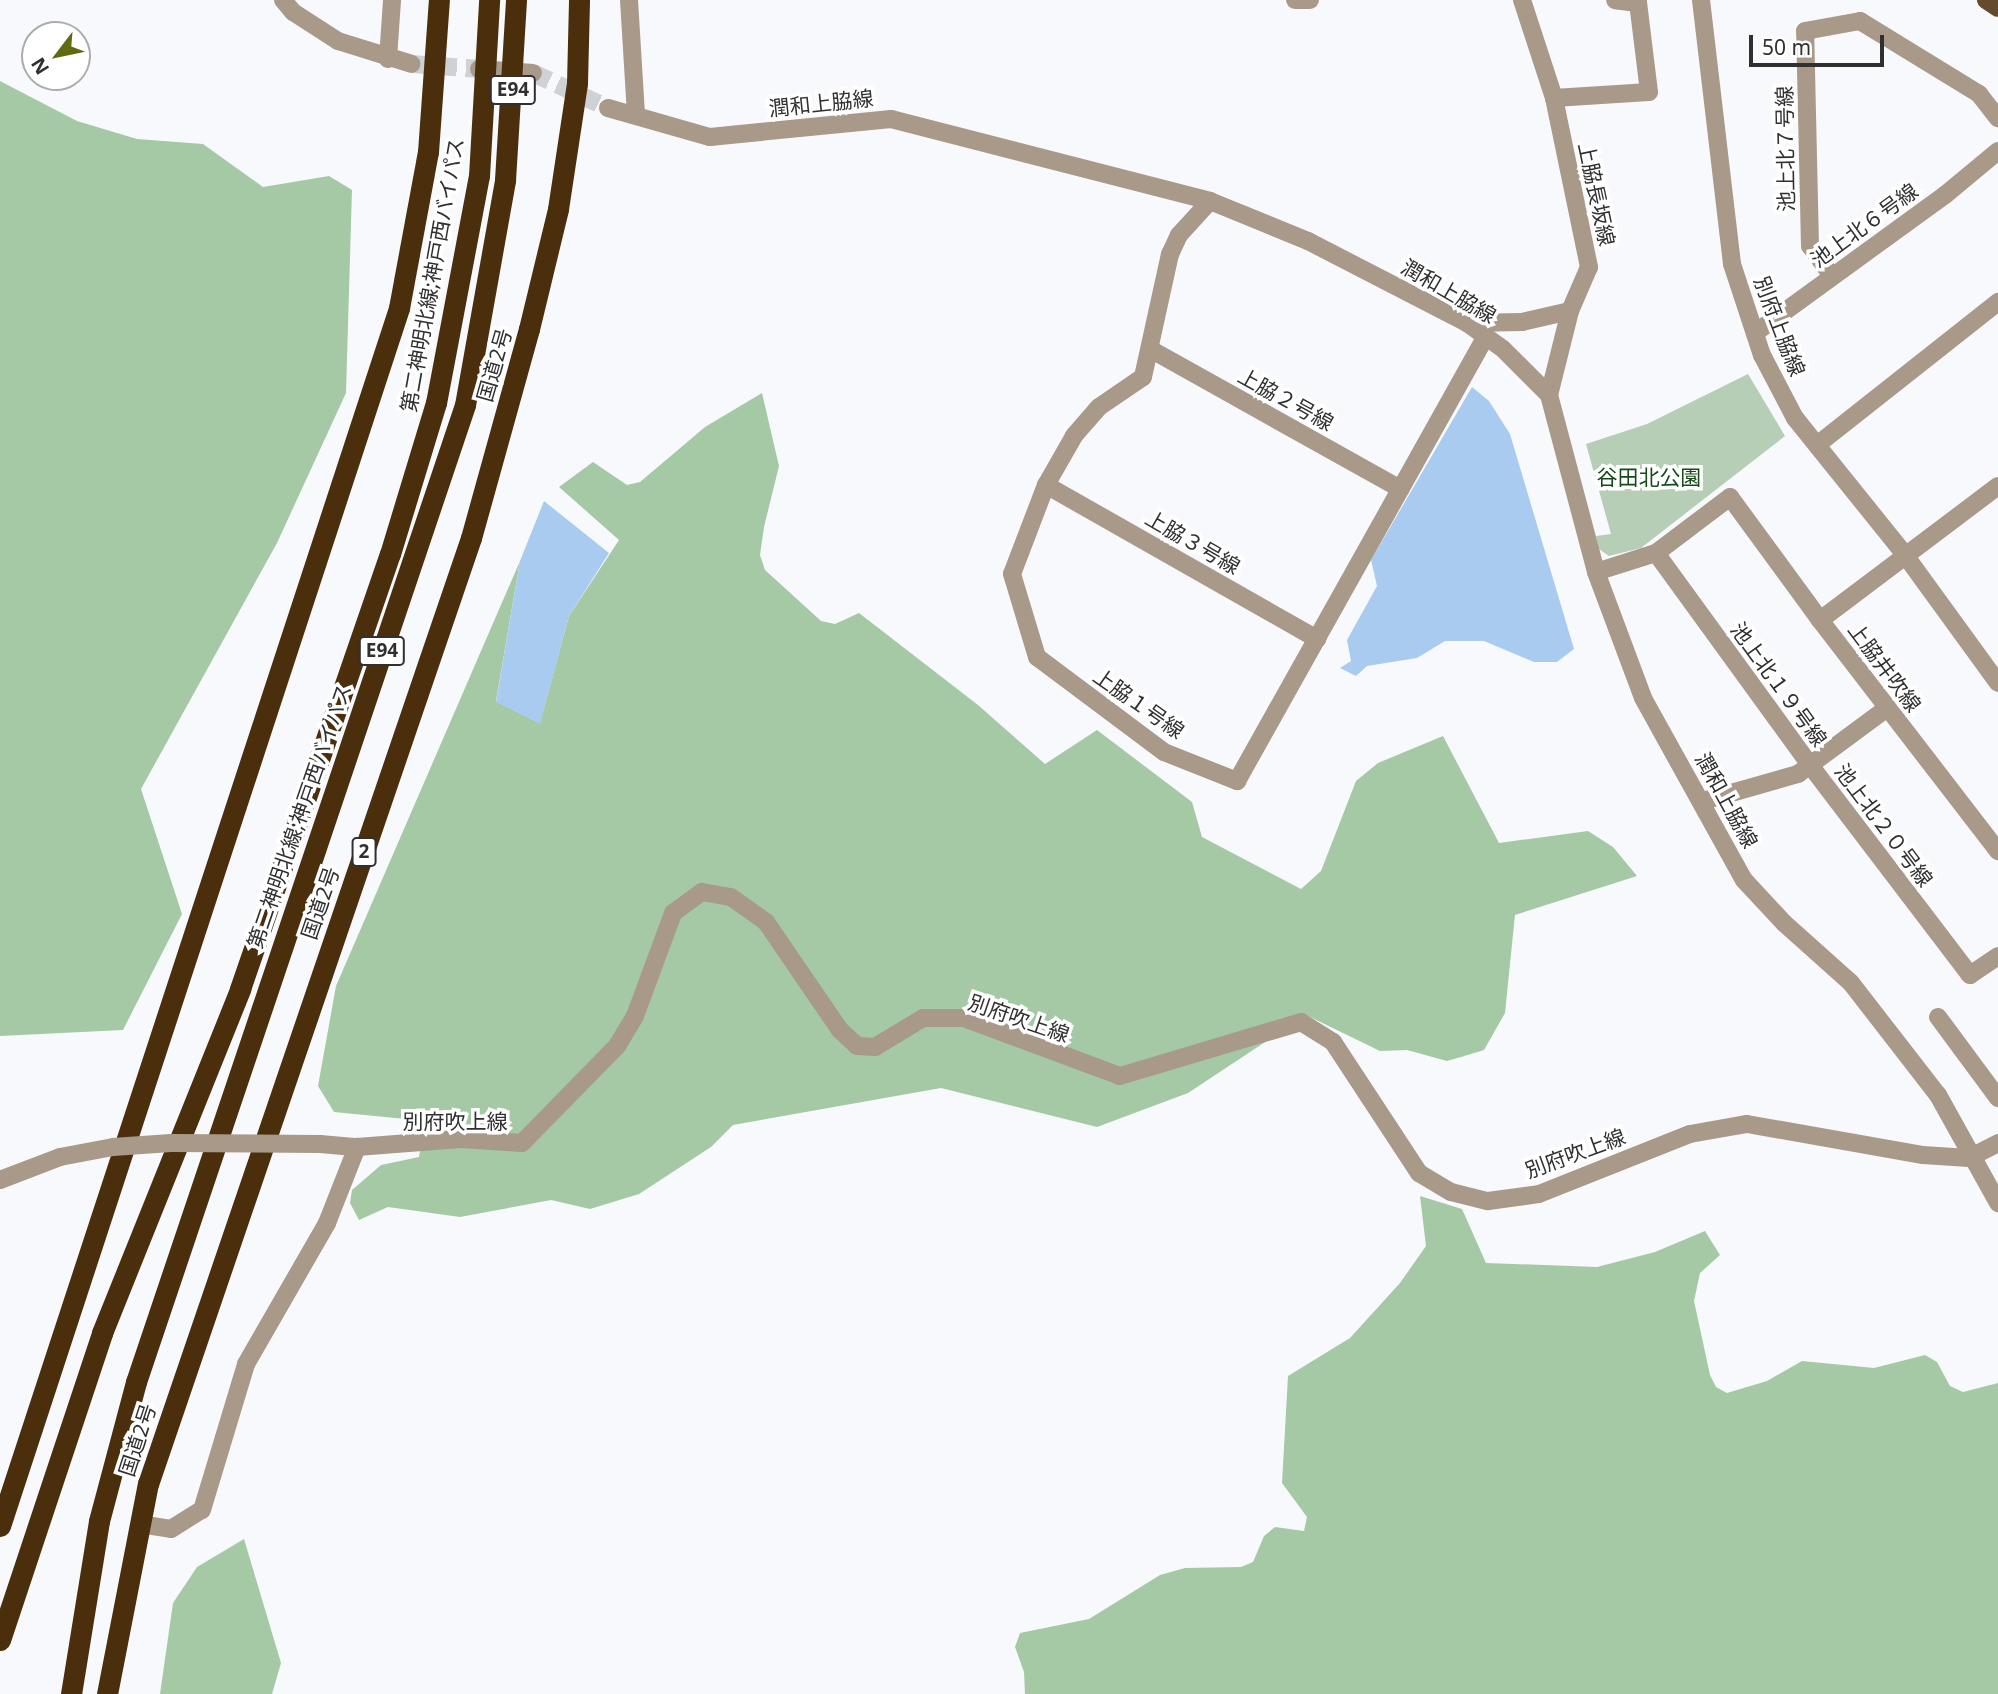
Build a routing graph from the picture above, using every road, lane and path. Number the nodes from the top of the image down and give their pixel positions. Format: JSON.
{"nodes":[{"id":1,"x":284,"y":0,"type":"edge"},
{"id":2,"x":392,"y":0,"type":"edge"},
{"id":3,"x":439,"y":0,"type":"edge"},
{"id":4,"x":489,"y":0,"type":"edge"},
{"id":5,"x":516,"y":0,"type":"edge"},
{"id":6,"x":579,"y":0,"type":"edge"},
{"id":7,"x":629,"y":0,"type":"edge"},
{"id":8,"x":1295,"y":0,"type":"edge"},
{"id":9,"x":1310,"y":0,"type":"edge"},
{"id":10,"x":1522,"y":0,"type":"edge"},
{"id":11,"x":1615,"y":0,"type":"edge"},
{"id":12,"x":1702,"y":0,"type":"edge"},
{"id":13,"x":1986,"y":0,"type":"edge"},
{"id":14,"x":1998,"y":8,"type":"edge"},
{"id":15,"x":388,"y":59,"type":"junction"},
{"id":16,"x":412,"y":64,"type":"tunnel mouth"},
{"id":17,"x":479,"y":69,"type":"tunnel mouth"},
{"id":18,"x":533,"y":73,"type":"tunnel mouth"},
{"id":19,"x":1554,"y":98,"type":"junction"},
{"id":20,"x":608,"y":108,"type":"tunnel mouth"},
{"id":21,"x":636,"y":115,"type":"junction"},
{"id":22,"x":1998,"y":118,"type":"edge"},
{"id":23,"x":1998,"y":151,"type":"edge"},
{"id":24,"x":1210,"y":201,"type":"junction"},
{"id":25,"x":1832,"y":276,"type":"junction"},
{"id":26,"x":1998,"y":302,"type":"edge"},
{"id":27,"x":1570,"y":311,"type":"junction"},
{"id":28,"x":1467,"y":323,"type":"junction"},
{"id":29,"x":1755,"y":333,"type":"junction"},
{"id":30,"x":1485,"y":338,"type":"junction"},
{"id":31,"x":1150,"y":349,"type":"junction"},
{"id":32,"x":1549,"y":395,"type":"junction"},
{"id":33,"x":1817,"y":445,"type":"junction"},
{"id":34,"x":1046,"y":485,"type":"junction"},
{"id":35,"x":1401,"y":489,"type":"junction"},
{"id":36,"x":1996,"y":492,"type":"edge"},
{"id":37,"x":1656,"y":552,"type":"junction"},
{"id":38,"x":1905,"y":555,"type":"junction"},
{"id":39,"x":1596,"y":572,"type":"junction"},
{"id":40,"x":1820,"y":620,"type":"junction"},
{"id":41,"x":1317,"y":639,"type":"junction"},
{"id":42,"x":1998,"y":683,"type":"edge"},
{"id":43,"x":1887,"y":708,"type":"junction"},
{"id":44,"x":1810,"y":765,"type":"junction"},
{"id":45,"x":1703,"y":801,"type":"junction"},
{"id":46,"x":1991,"y":825,"type":"edge"},
{"id":47,"x":1998,"y":851,"type":"edge"},
{"id":48,"x":1998,"y":956,"type":"edge"},
{"id":49,"x":1938,"y":1017,"type":"dead end"},
{"id":50,"x":1998,"y":1098,"type":"edge"},
{"id":51,"x":1998,"y":1143,"type":"edge"},
{"id":52,"x":357,"y":1147,"type":"junction"},
{"id":53,"x":1969,"y":1158,"type":"junction"},
{"id":54,"x":0,"y":1180,"type":"edge"},
{"id":55,"x":1998,"y":1203,"type":"edge"},
{"id":56,"x":140,"y":1524,"type":"junction"},
{"id":57,"x":0,"y":1526,"type":"edge"},
{"id":58,"x":0,"y":1640,"type":"edge"},
{"id":59,"x":71,"y":1694,"type":"edge"},
{"id":60,"x":107,"y":1694,"type":"edge"}],
"edges":[{"from":1,"to":15,"type":"street"},
{"from":2,"to":15,"type":"street"},
{"from":3,"to":57,"type":"highway"},
{"from":4,"to":58,"type":"highway","name":"第二神明北線;神戸西バイパス","number":"E94","bridge":true},
{"from":5,"to":59,"type":"highway","name":"第二神明北線;神戸西バイパス","number":"E94","bridge":true},
{"from":6,"to":56,"type":"highway","name":"国道2号","number":"2"},
{"from":7,"to":21,"type":"street"},
{"from":8,"to":9,"type":"street"},
{"from":10,"to":19,"type":"street","name":"上脇長坂線"},
{"from":11,"to":19,"type":"street"},
{"from":12,"to":29,"type":"street","name":"別府上脇線"},
{"from":13,"to":14,"type":"main road"},
{"from":15,"to":16,"type":"street"},
{"from":17,"to":18,"type":"street"},
{"from":19,"to":27,"type":"street","name":"上脇長坂線"},
{"from":20,"to":21,"type":"street","name":"潤和上脇線"},
{"from":21,"to":24,"type":"street","name":"潤和上脇線"},
{"from":22,"to":25,"type":"street","name":"池上北７号線"},
{"from":23,"to":25,"type":"street","name":"池上北６号線"},
{"from":24,"to":28,"type":"street","name":"潤和上脇線"},
{"from":24,"to":31,"type":"street","name":"上脇１号線"},
{"from":25,"to":29,"type":"street","name":"池上北６号線"},
{"from":26,"to":33,"type":"street"},
{"from":27,"to":28,"type":"street"},
{"from":27,"to":32,"type":"street","name":"上脇長坂線"},
{"from":28,"to":30,"type":"street","name":"潤和上脇線"},
{"from":29,"to":33,"type":"street","name":"別府上脇線"},
{"from":30,"to":32,"type":"street","name":"潤和上脇線"},
{"from":30,"to":35,"type":"street","name":"上脇１号線"},
{"from":31,"to":34,"type":"street","name":"上脇１号線"},
{"from":31,"to":35,"type":"street","name":"上脇２号線"},
{"from":32,"to":39,"type":"street","name":"潤和上脇線"},
{"from":33,"to":38,"type":"street","name":"別府上脇線"},
{"from":34,"to":41,"type":"street","name":"上脇３号線"},
{"from":34,"to":41,"type":"street","name":"上脇１号線"},
{"from":35,"to":41,"type":"street","name":"上脇１号線"},
{"from":36,"to":38,"type":"street","name":"上脇井吹線"},
{"from":37,"to":39,"type":"street"},
{"from":37,"to":40,"type":"street"},
{"from":37,"to":44,"type":"street","name":"池上北１９号線"},
{"from":38,"to":40,"type":"street","name":"上脇井吹線"},
{"from":38,"to":42,"type":"street","name":"別府上脇線"},
{"from":39,"to":45,"type":"street","name":"潤和上脇線"},
{"from":40,"to":43,"type":"street","name":"上脇井吹線"},
{"from":43,"to":44,"type":"street","name":"池上北１９号線"},
{"from":43,"to":46,"type":"street","name":"上脇井吹線"},
{"from":44,"to":45,"type":"street","name":"池上北２０号線"},
{"from":44,"to":48,"type":"street","name":"池上北２０号線"},
{"from":45,"to":53,"type":"street","name":"潤和上脇線"},
{"from":46,"to":47,"type":"street","name":"上脇井吹線"},
{"from":49,"to":50,"type":"street"},
{"from":51,"to":53,"type":"street"},
{"from":52,"to":53,"type":"street","name":"別府吹上線"},
{"from":52,"to":54,"type":"street","name":"別府吹上線","bridge":true},
{"from":52,"to":56,"type":"street"},
{"from":53,"to":55,"type":"street","name":"潤和上脇線"},
{"from":56,"to":60,"type":"highway","name":"国道2号","number":"2"}]}
